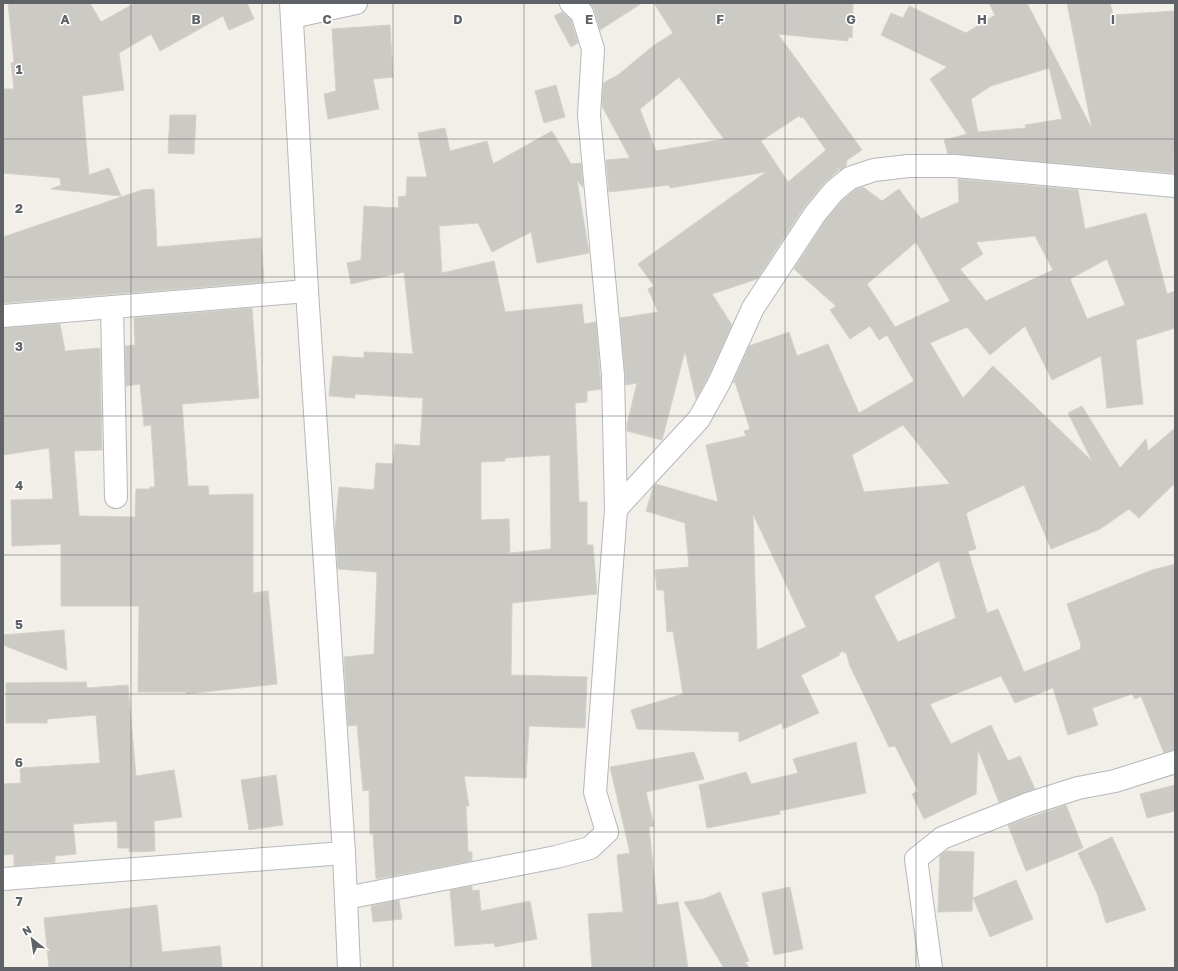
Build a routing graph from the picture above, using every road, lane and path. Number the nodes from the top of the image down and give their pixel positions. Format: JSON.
{"nodes":[{"id":1,"x":356,"y":3,"type":"edge"},
{"id":2,"x":571,"y":3,"type":"edge"},
{"id":3,"x":291,"y":10,"type":"edge"},
{"id":4,"x":1175,"y":186,"type":"edge"},
{"id":5,"x":307,"y":291,"type":"junction"},
{"id":6,"x":112,"y":307,"type":"junction"},
{"id":7,"x":3,"y":316,"type":"edge"},
{"id":8,"x":116,"y":497,"type":"dead end"},
{"id":9,"x":616,"y":509,"type":"junction"},
{"id":10,"x":1175,"y":762,"type":"edge"},
{"id":11,"x":344,"y":853,"type":"junction"},
{"id":12,"x":3,"y":879,"type":"edge"},
{"id":13,"x":346,"y":898,"type":"junction"},
{"id":14,"x":348,"y":968,"type":"edge"},
{"id":15,"x":931,"y":968,"type":"edge"}],
"edges":[{"from":1,"to":3,"type":"street"},
{"from":2,"to":9,"type":"street"},
{"from":3,"to":5,"type":"street"},
{"from":4,"to":9,"type":"street"},
{"from":5,"to":6,"type":"street"},
{"from":5,"to":11,"type":"street"},
{"from":6,"to":7,"type":"street"},
{"from":6,"to":8,"type":"street"},
{"from":9,"to":13,"type":"street"},
{"from":10,"to":15,"type":"street"},
{"from":11,"to":12,"type":"street"},
{"from":11,"to":13,"type":"street"},
{"from":13,"to":14,"type":"street"}]}
